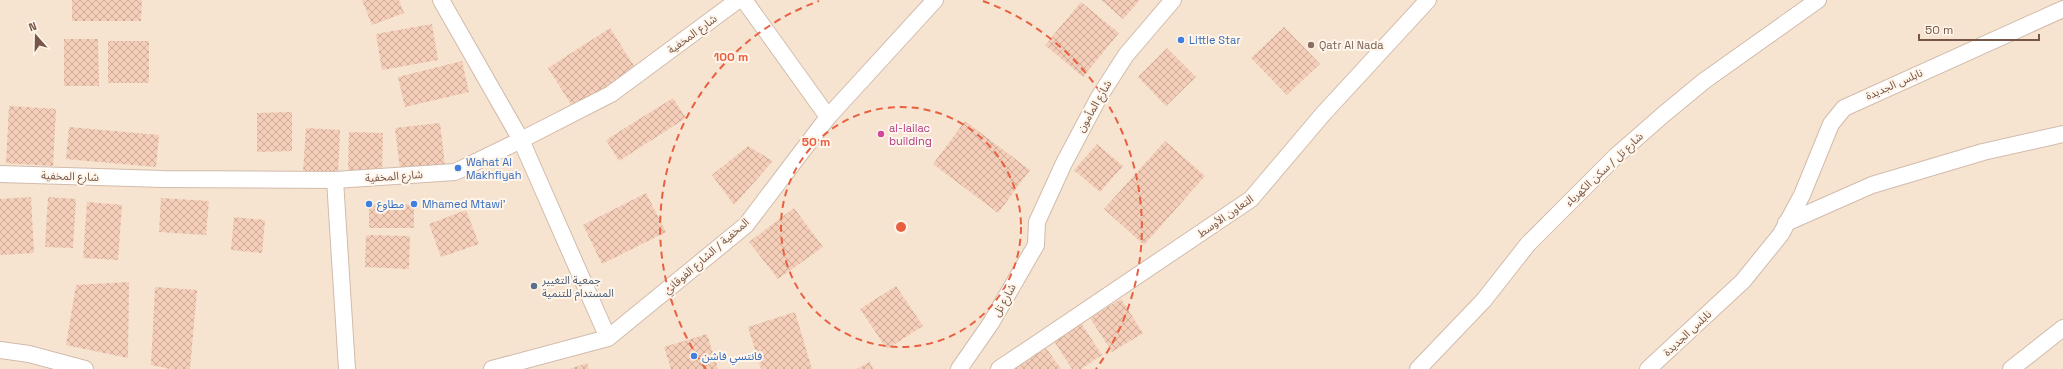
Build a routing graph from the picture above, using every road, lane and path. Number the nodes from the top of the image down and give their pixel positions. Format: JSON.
{"nodes":[{"id":1,"x":441,"y":0,"type":"edge"},
{"id":2,"x":738,"y":0,"type":"edge"},
{"id":3,"x":744,"y":0,"type":"edge"},
{"id":4,"x":935,"y":0,"type":"edge"},
{"id":5,"x":1173,"y":0,"type":"edge"},
{"id":6,"x":1428,"y":0,"type":"edge"},
{"id":7,"x":1818,"y":0,"type":"edge"},
{"id":8,"x":2063,"y":9,"type":"edge"},
{"id":9,"x":828,"y":117,"type":"junction"},
{"id":10,"x":2063,"y":134,"type":"edge"},
{"id":11,"x":521,"y":140,"type":"junction"},
{"id":12,"x":0,"y":174,"type":"edge"},
{"id":13,"x":335,"y":180,"type":"junction"},
{"id":14,"x":1786,"y":223,"type":"junction"},
{"id":15,"x":1036,"y":226,"type":"joint"},
{"id":16,"x":2063,"y":328,"type":"edge"},
{"id":17,"x":608,"y":338,"type":"junction"},
{"id":18,"x":0,"y":350,"type":"edge"},
{"id":19,"x":86,"y":369,"type":"edge"},
{"id":20,"x":347,"y":369,"type":"edge"},
{"id":21,"x":492,"y":369,"type":"edge"},
{"id":22,"x":959,"y":369,"type":"edge"},
{"id":23,"x":999,"y":369,"type":"edge"},
{"id":24,"x":1418,"y":369,"type":"edge"},
{"id":25,"x":1648,"y":369,"type":"edge"},
{"id":26,"x":2011,"y":369,"type":"edge"}],
"edges":[{"from":1,"to":11,"type":"street"},
{"from":2,"to":11,"type":"street","name":"شارع المخفية"},
{"from":3,"to":9,"type":"street"},
{"from":4,"to":9,"type":"street","name":"المخفية / الشارع الفوقاني"},
{"from":5,"to":15,"type":"street","name":"شارع المأمون"},
{"from":6,"to":23,"type":"street","name":"التعاون الأوسط"},
{"from":7,"to":24,"type":"street","name":"شارع تل / سكن الكهرباء"},
{"from":8,"to":14,"type":"street","name":"نابلس الجديدة"},
{"from":9,"to":17,"type":"street","name":"المخفية / الشارع الفوقاني"},
{"from":10,"to":14,"type":"street"},
{"from":11,"to":13,"type":"street","name":"شارع المخفية"},
{"from":11,"to":17,"type":"street"},
{"from":12,"to":13,"type":"street","name":"شارع المخفية"},
{"from":13,"to":20,"type":"street"},
{"from":14,"to":25,"type":"street","name":"نابلس الجديدة"},
{"from":15,"to":22,"type":"street","name":"شارع تل"},
{"from":16,"to":26,"type":"street"},
{"from":17,"to":21,"type":"street","name":"المخفية / الشارع الفوقاني"},
{"from":18,"to":19,"type":"street"}]}
